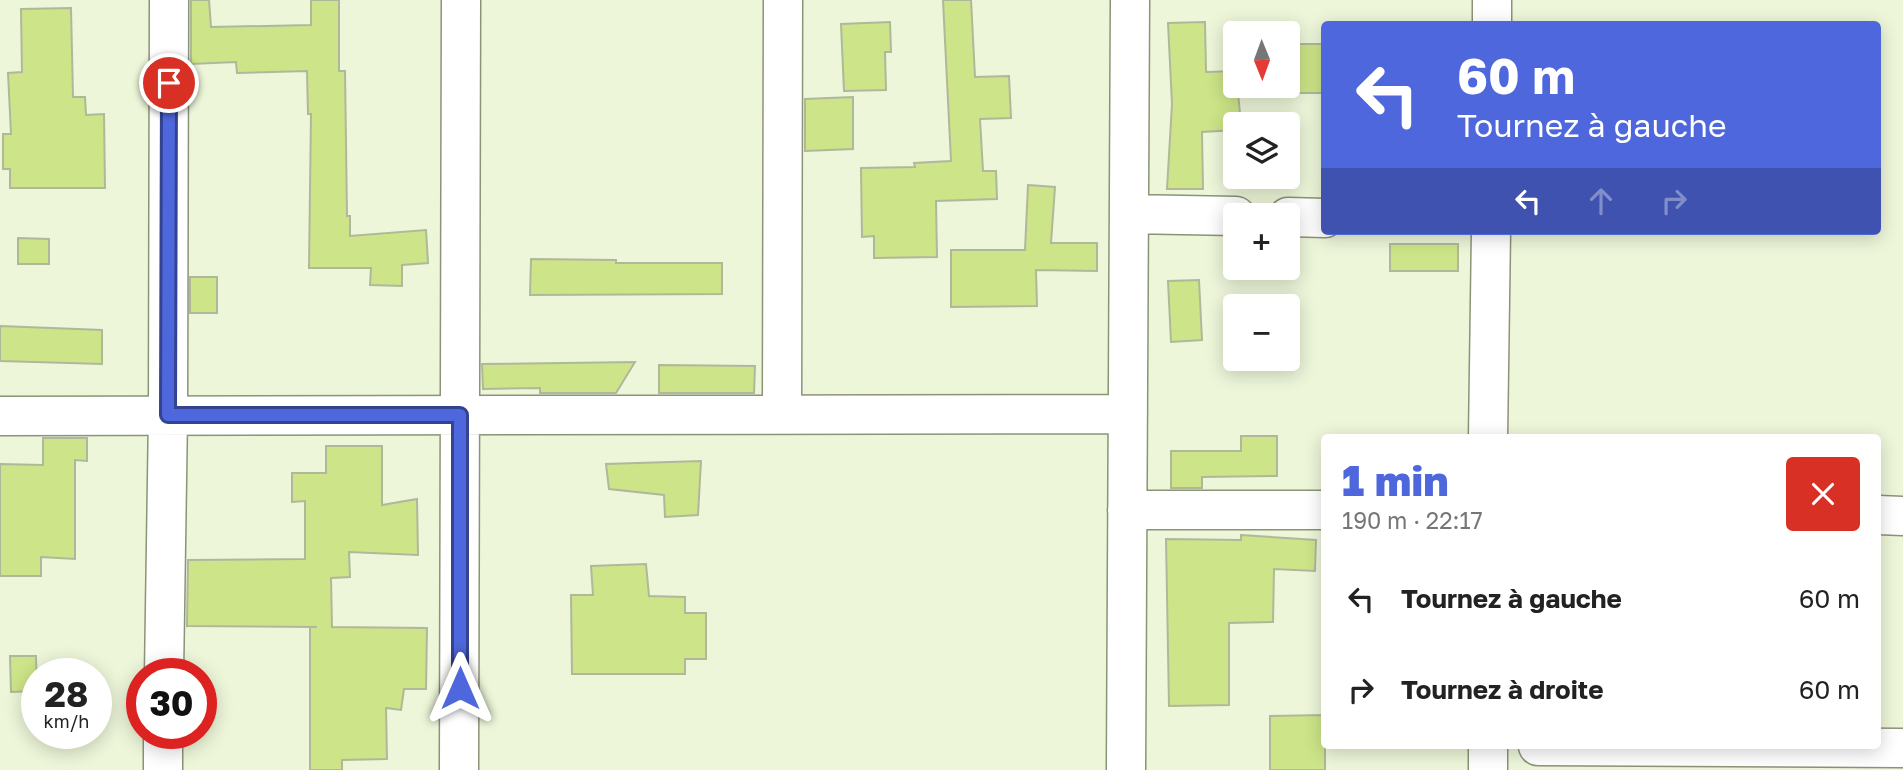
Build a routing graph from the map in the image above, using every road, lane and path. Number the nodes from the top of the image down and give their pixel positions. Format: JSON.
{"nodes":[{"id":1,"x":169,"y":0,"type":"edge"},
{"id":2,"x":461,"y":0,"type":"edge"},
{"id":3,"x":783,"y":0,"type":"edge"},
{"id":4,"x":1130,"y":0,"type":"edge"},
{"id":5,"x":1492,"y":0,"type":"edge"},
{"id":6,"x":1492,"y":21,"type":"edge"},
{"id":7,"x":1129,"y":214,"type":"junction"},
{"id":8,"x":1223,"y":216,"type":"edge"},
{"id":9,"x":1300,"y":217,"type":"edge"},
{"id":10,"x":1321,"y":218,"type":"edge"},
{"id":11,"x":1491,"y":235,"type":"edge"},
{"id":12,"x":782,"y":414,"type":"junction"},
{"id":13,"x":1128,"y":414,"type":"junction"},
{"id":14,"x":168,"y":415,"type":"junction"},
{"id":15,"x":460,"y":415,"type":"junction"},
{"id":16,"x":0,"y":416,"type":"edge"},
{"id":17,"x":1488,"y":434,"type":"edge"},
{"id":18,"x":1127,"y":510,"type":"junction"},
{"id":19,"x":1321,"y":510,"type":"edge"},
{"id":20,"x":1881,"y":515,"type":"edge"},
{"id":21,"x":1903,"y":516,"type":"edge"},
{"id":22,"x":164,"y":658,"type":"edge"},
{"id":23,"x":1881,"y":748,"type":"edge"},
{"id":24,"x":1903,"y":748,"type":"edge"},
{"id":25,"x":163,"y":749,"type":"edge"},
{"id":26,"x":1488,"y":749,"type":"edge"},
{"id":27,"x":163,"y":770,"type":"edge"},
{"id":28,"x":459,"y":770,"type":"edge"},
{"id":29,"x":1126,"y":770,"type":"edge"},
{"id":30,"x":1488,"y":770,"type":"edge"}],
"edges":[{"from":1,"to":14,"type":"street"},
{"from":2,"to":15,"type":"street"},
{"from":3,"to":12,"type":"street"},
{"from":4,"to":7,"type":"street"},
{"from":5,"to":6,"type":"street"},
{"from":7,"to":8,"type":"street"},
{"from":7,"to":13,"type":"street"},
{"from":9,"to":10,"type":"street"},
{"from":11,"to":17,"type":"street"},
{"from":12,"to":13,"type":"street"},
{"from":12,"to":15,"type":"street"},
{"from":13,"to":18,"type":"street"},
{"from":14,"to":15,"type":"street"},
{"from":14,"to":16,"type":"street"},
{"from":14,"to":22,"type":"street"},
{"from":15,"to":28,"type":"street"},
{"from":18,"to":19,"type":"street"},
{"from":18,"to":29,"type":"street"},
{"from":20,"to":21,"type":"street"},
{"from":23,"to":24,"type":"street"},
{"from":25,"to":27,"type":"street"},
{"from":26,"to":30,"type":"street"}]}
